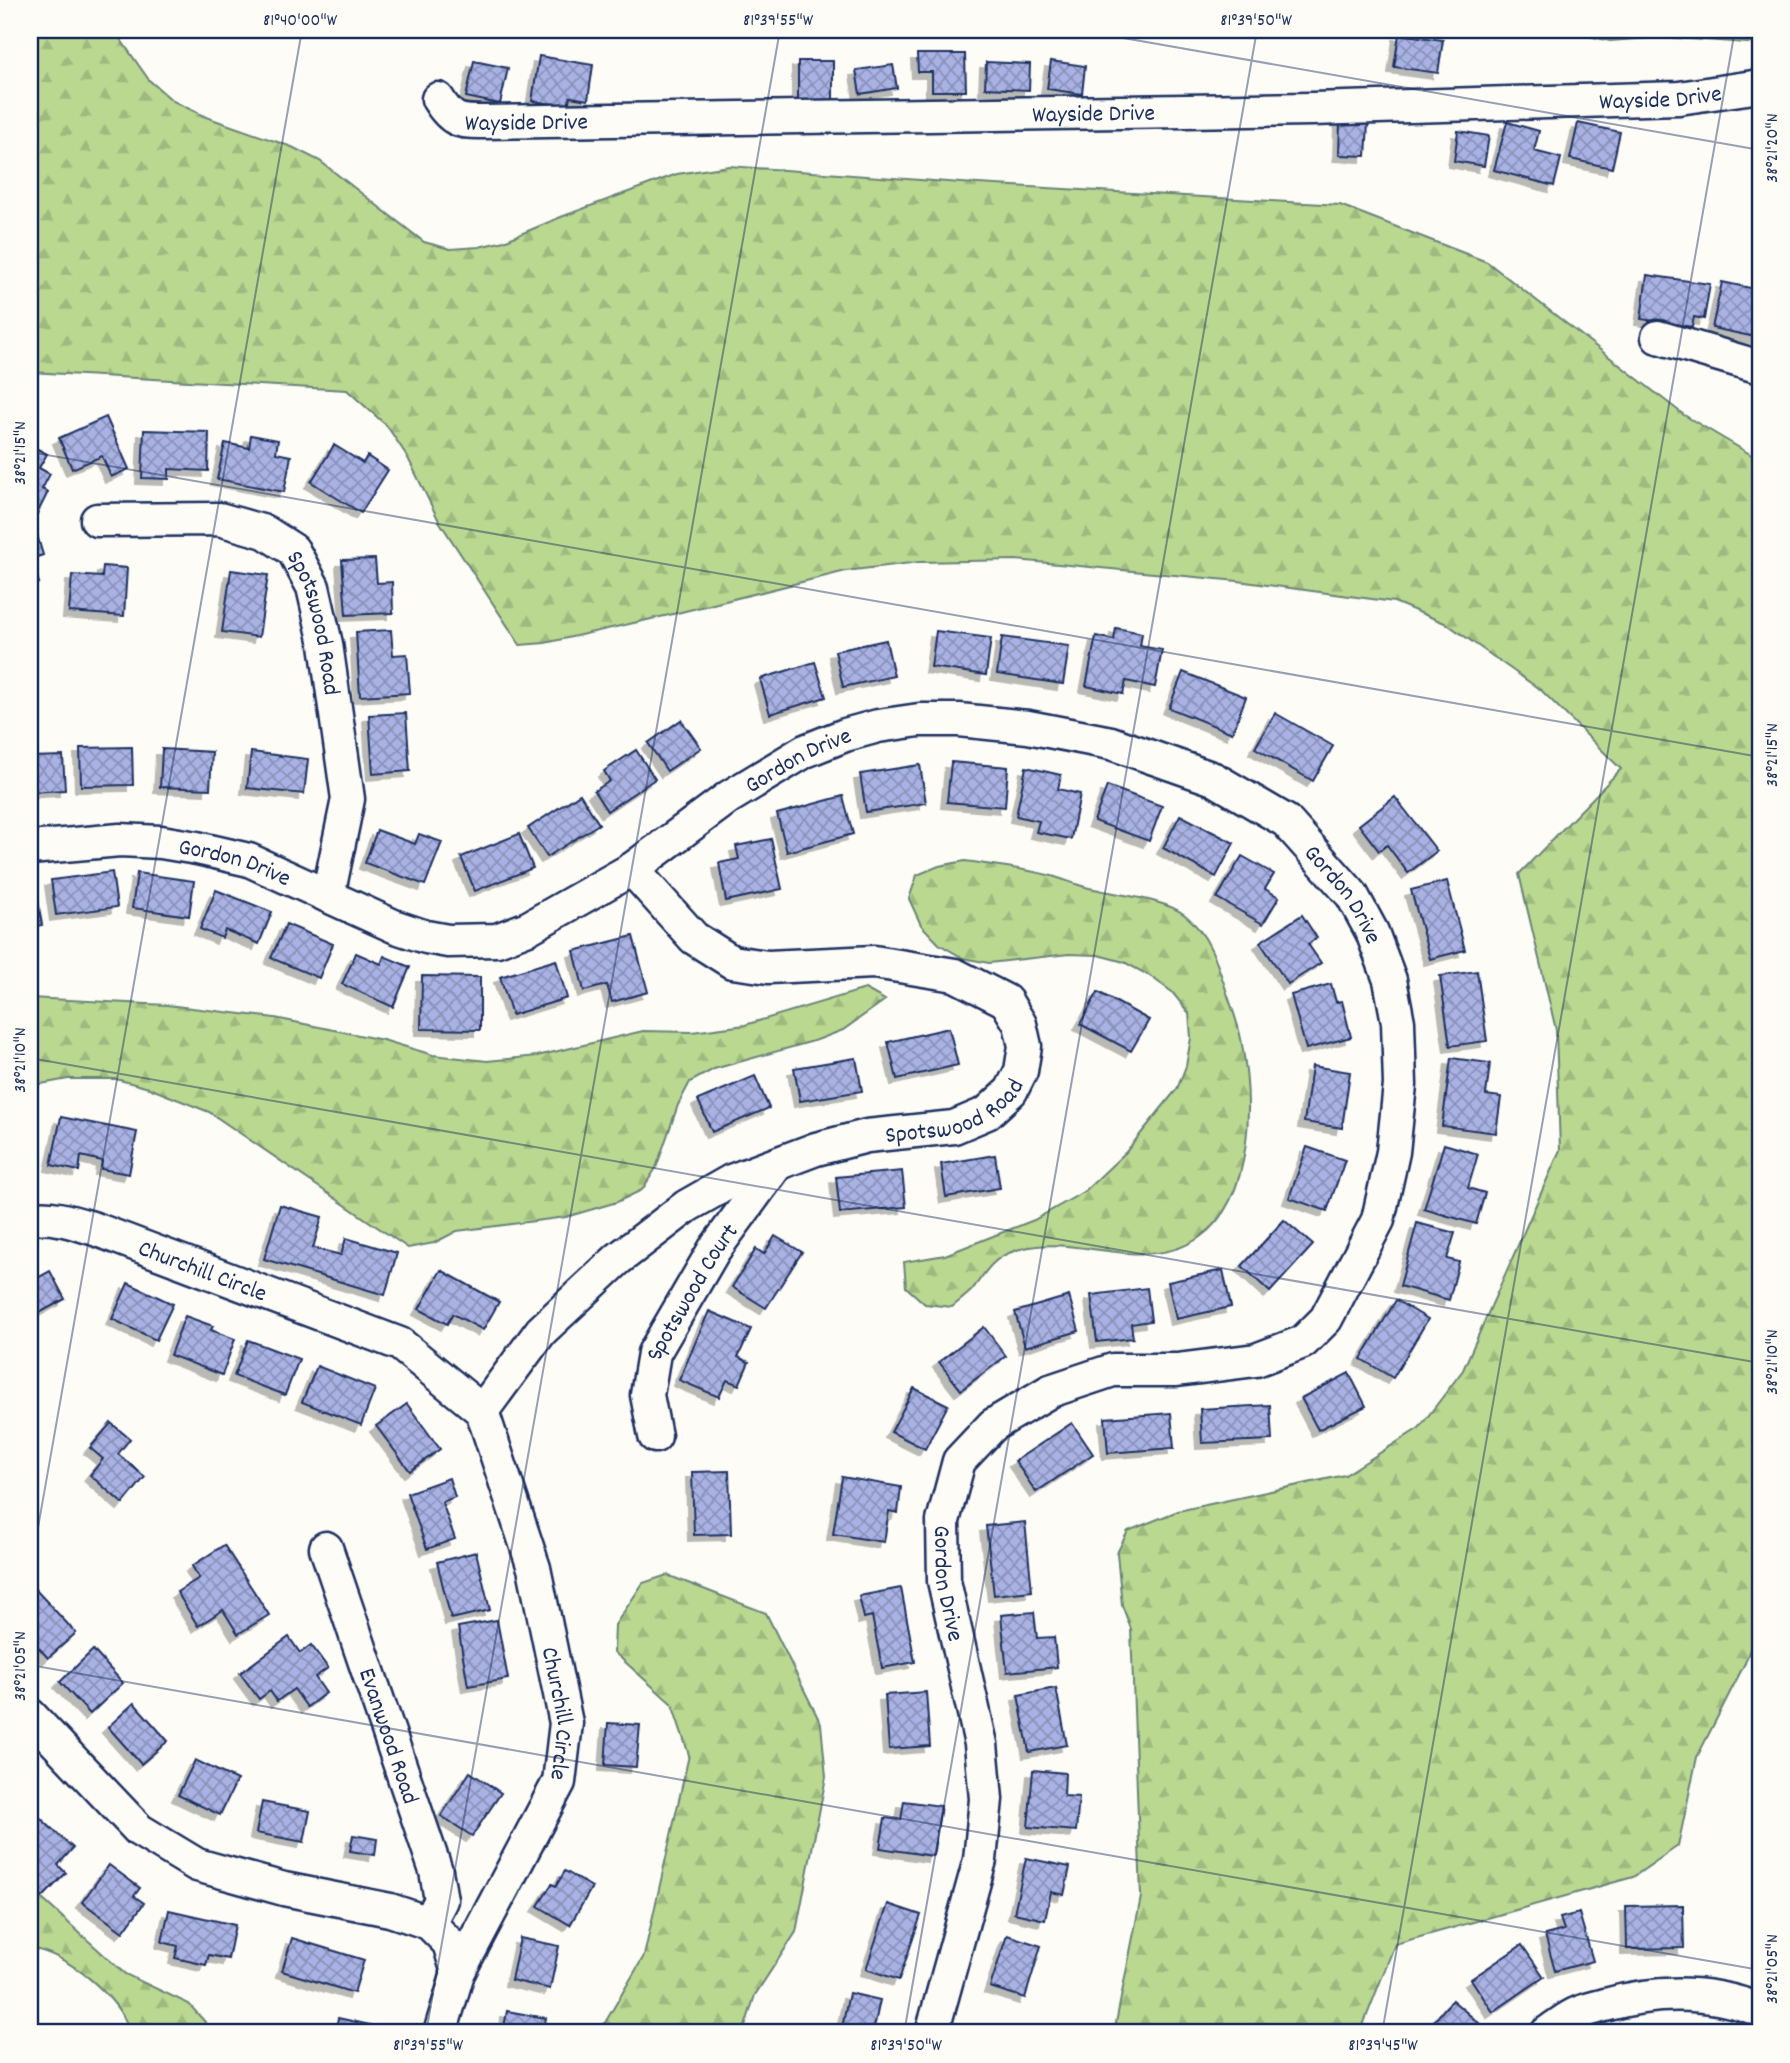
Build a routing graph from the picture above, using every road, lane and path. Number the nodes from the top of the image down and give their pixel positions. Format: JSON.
{"nodes":[{"id":1,"x":1760,"y":86,"type":"edge"},
{"id":2,"x":438,"y":99,"type":"dead end"},
{"id":3,"x":1658,"y":337,"type":"dead end"},
{"id":4,"x":1760,"y":367,"type":"edge"},
{"id":5,"x":97,"y":520,"type":"dead end"},
{"id":6,"x":30,"y":848,"type":"edge"},
{"id":7,"x":632,"y":869,"type":"junction"},
{"id":8,"x":328,"y":896,"type":"junction"},
{"id":9,"x":777,"y":1164,"type":"junction"},
{"id":10,"x":30,"y":1219,"type":"edge"},
{"id":11,"x":482,"y":1411,"type":"junction"},
{"id":12,"x":655,"y":1436,"type":"dead end"},
{"id":13,"x":326,"y":1548,"type":"dead end"},
{"id":14,"x":30,"y":1715,"type":"edge"},
{"id":15,"x":429,"y":1923,"type":"junction"},
{"id":16,"x":458,"y":1973,"type":"junction"},
{"id":17,"x":1760,"y":2010,"type":"edge"},
{"id":18,"x":440,"y":2033,"type":"edge"},
{"id":19,"x":932,"y":2033,"type":"edge"},
{"id":20,"x":1547,"y":2033,"type":"edge"}],
"edges":[{"from":1,"to":2,"type":"street","name":"Wayside Drive"},
{"from":3,"to":4,"type":"street"},
{"from":5,"to":8,"type":"street","name":"Spotswood Road"},
{"from":6,"to":8,"type":"street","name":"Gordon Drive"},
{"from":7,"to":8,"type":"street","name":"Gordon Drive"},
{"from":7,"to":9,"type":"street","name":"Spotswood Road"},
{"from":7,"to":19,"type":"street","name":"Gordon Drive"},
{"from":9,"to":11,"type":"street","name":"Spotswood Road"},
{"from":9,"to":12,"type":"street","name":"Spotswood Court"},
{"from":10,"to":11,"type":"street","name":"Churchill Circle"},
{"from":11,"to":16,"type":"street","name":"Churchill Circle"},
{"from":13,"to":15,"type":"street","name":"Evanwood Road"},
{"from":14,"to":15,"type":"street"},
{"from":15,"to":16,"type":"street"},
{"from":16,"to":18,"type":"street","name":"Churchill Circle"},
{"from":17,"to":20,"type":"street"}]}
